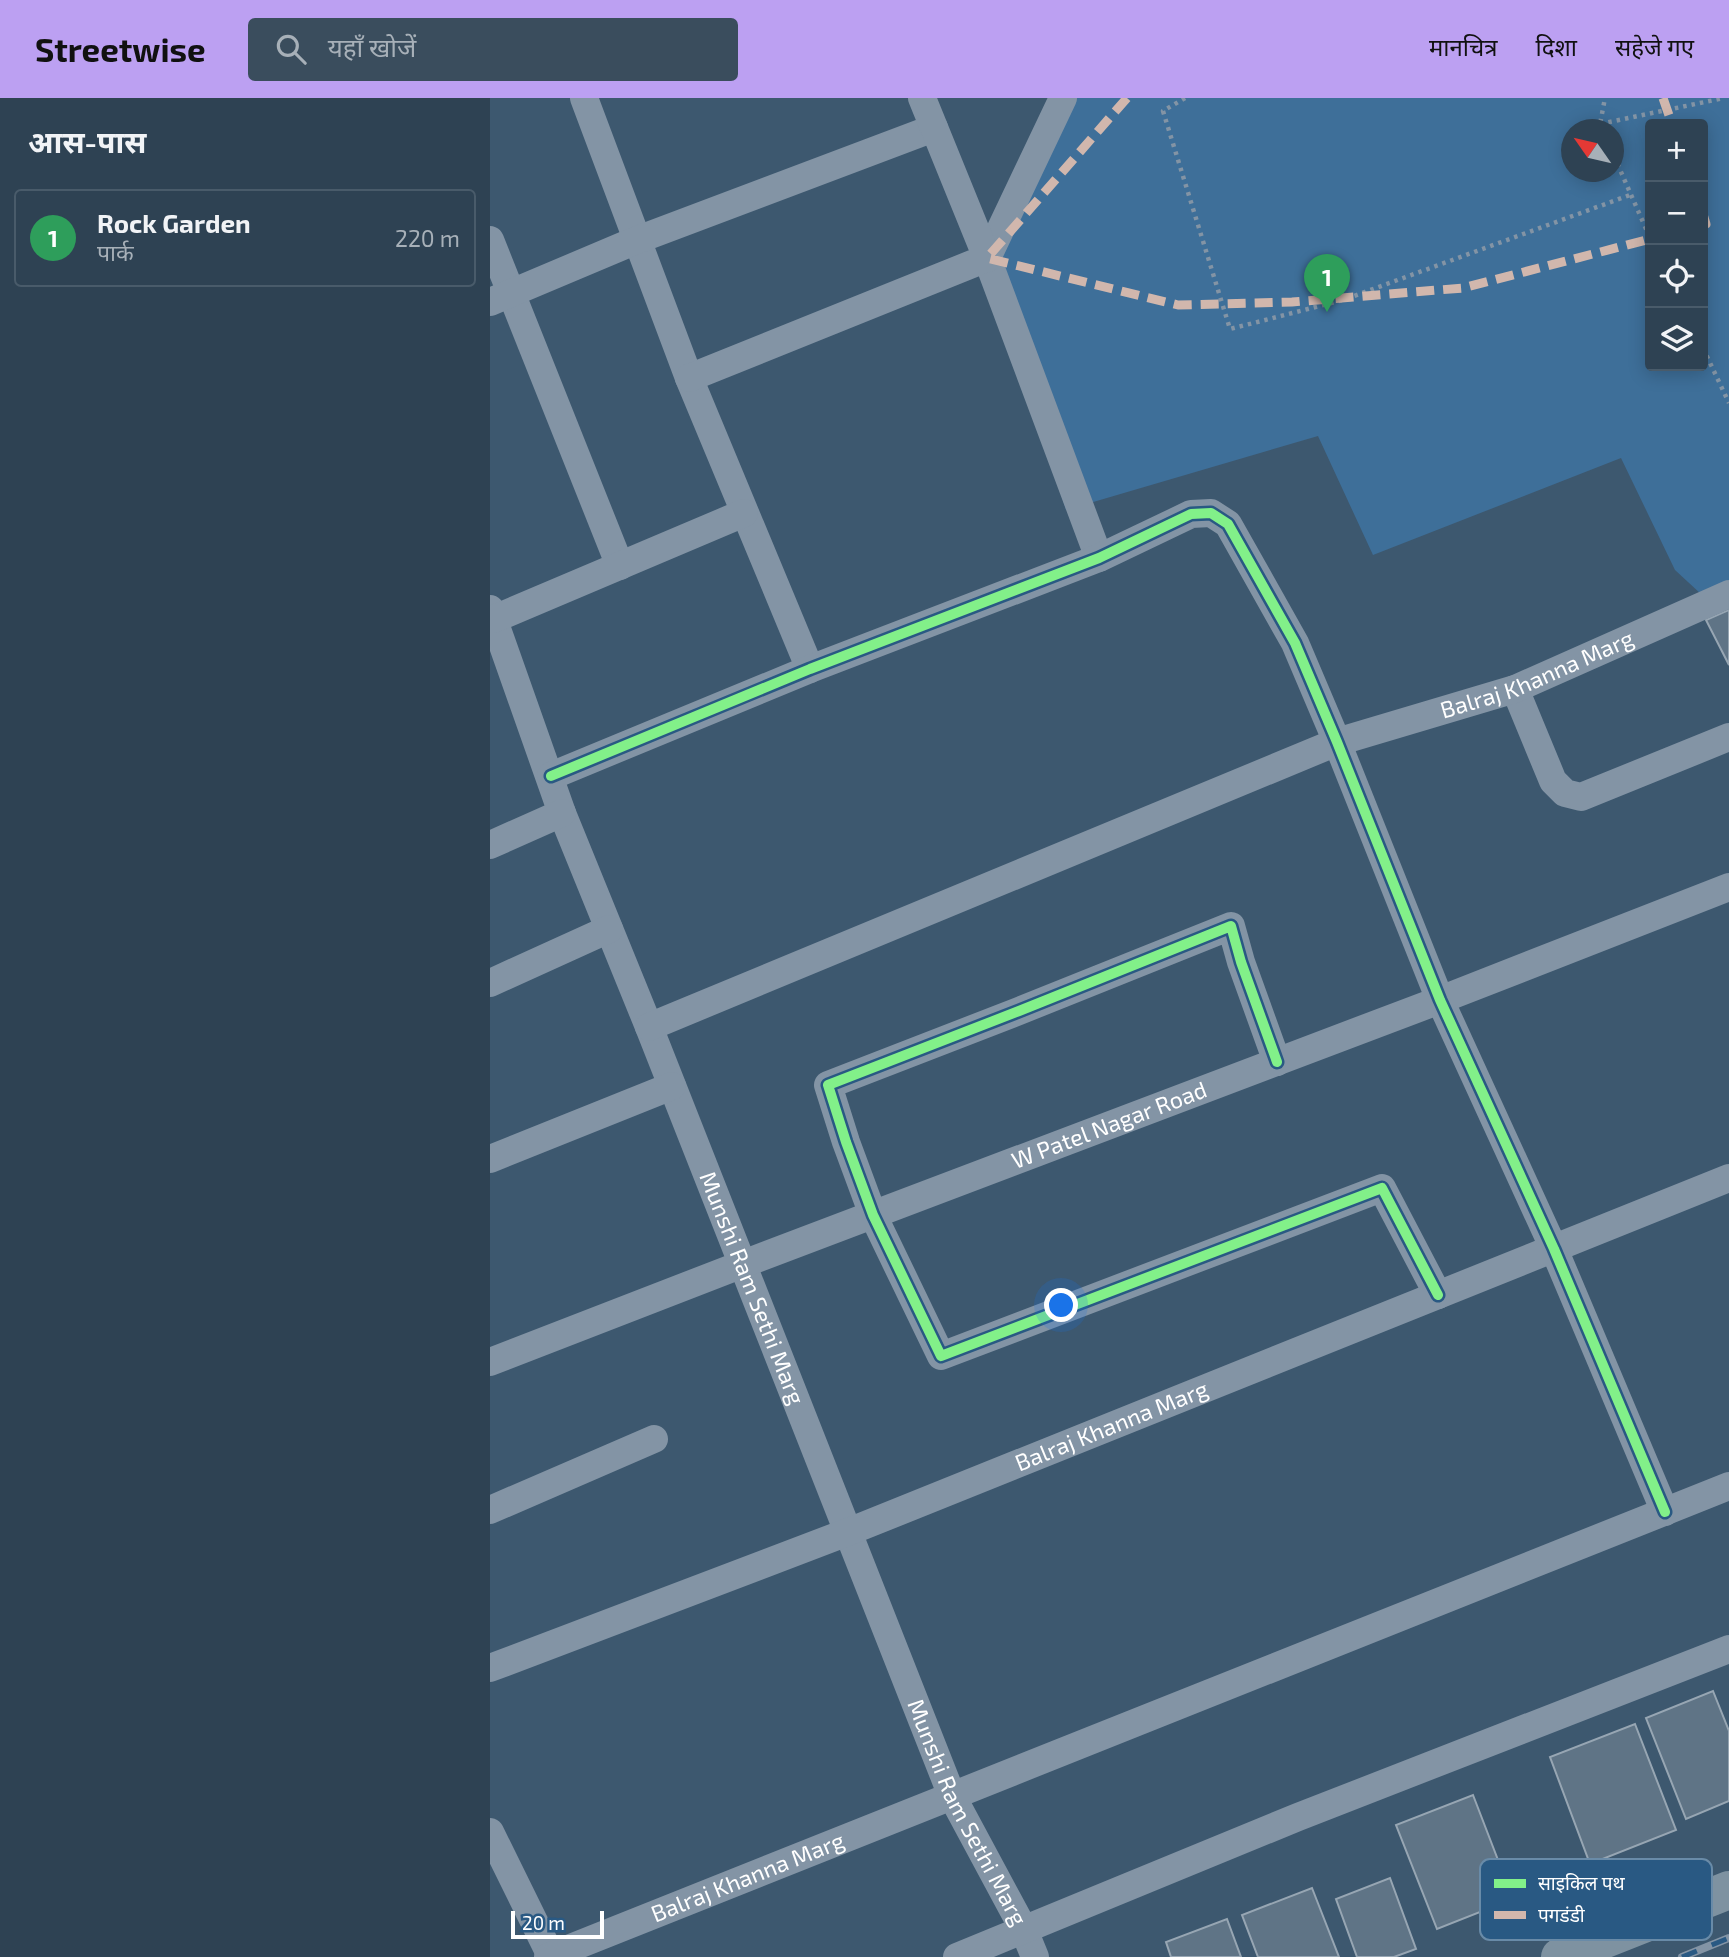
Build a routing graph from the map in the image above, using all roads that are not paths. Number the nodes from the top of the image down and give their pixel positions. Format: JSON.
{"nodes":[{"id":1,"x":922,"y":98,"type":"edge"},
{"id":2,"x":1063,"y":98,"type":"edge"},
{"id":3,"x":591,"y":100,"type":"edge"},
{"id":4,"x":934,"y":128,"type":"junction"},
{"id":5,"x":490,"y":240,"type":"edge"},
{"id":6,"x":637,"y":240,"type":"junction"},
{"id":7,"x":987,"y":258,"type":"junction"},
{"id":8,"x":500,"y":298,"type":"edge"},
{"id":9,"x":690,"y":378,"type":"junction"},
{"id":10,"x":744,"y":513,"type":"junction"},
{"id":11,"x":1098,"y":558,"type":"junction"},
{"id":12,"x":620,"y":566,"type":"junction"},
{"id":13,"x":1729,"y":594,"type":"edge"},
{"id":14,"x":492,"y":614,"type":"edge"},
{"id":15,"x":497,"y":649,"type":"edge"},
{"id":16,"x":810,"y":669,"type":"junction"},
{"id":17,"x":1515,"y":689,"type":"junction"},
{"id":18,"x":1729,"y":737,"type":"edge"},
{"id":19,"x":1337,"y":742,"type":"junction"},
{"id":20,"x":551,"y":776,"type":"junction"},
{"id":21,"x":562,"y":813,"type":"junction"},
{"id":22,"x":490,"y":845,"type":"edge"},
{"id":23,"x":1729,"y":887,"type":"edge"},
{"id":24,"x":609,"y":929,"type":"junction"},
{"id":25,"x":490,"y":984,"type":"edge"},
{"id":26,"x":1440,"y":1000,"type":"junction"},
{"id":27,"x":649,"y":1027,"type":"junction"},
{"id":28,"x":1277,"y":1062,"type":"junction"},
{"id":29,"x":673,"y":1086,"type":"junction"},
{"id":30,"x":490,"y":1159,"type":"edge"},
{"id":31,"x":1729,"y":1178,"type":"edge"},
{"id":32,"x":873,"y":1215,"type":"junction"},
{"id":33,"x":1554,"y":1248,"type":"junction"},
{"id":34,"x":743,"y":1264,"type":"junction"},
{"id":35,"x":1438,"y":1296,"type":"junction"},
{"id":36,"x":490,"y":1362,"type":"edge"},
{"id":37,"x":654,"y":1438,"type":"dead end"},
{"id":38,"x":1729,"y":1486,"type":"edge"},
{"id":39,"x":490,"y":1510,"type":"edge"},
{"id":40,"x":1665,"y":1511,"type":"junction"},
{"id":41,"x":848,"y":1532,"type":"junction"},
{"id":42,"x":1729,"y":1648,"type":"edge"},
{"id":43,"x":490,"y":1668,"type":"edge"},
{"id":44,"x":952,"y":1796,"type":"junction"},
{"id":45,"x":490,"y":1832,"type":"edge"},
{"id":46,"x":1729,"y":1890,"type":"edge"},
{"id":47,"x":1712,"y":1897,"type":"edge"},
{"id":48,"x":1024,"y":1930,"type":"junction"},
{"id":49,"x":1603,"y":1940,"type":"edge"},
{"id":50,"x":550,"y":1956,"type":"edge"},
{"id":51,"x":957,"y":1957,"type":"edge"},
{"id":52,"x":1035,"y":1957,"type":"edge"},
{"id":53,"x":1560,"y":1957,"type":"edge"}],
"edges":[{"from":1,"to":4,"type":"street"},
{"from":2,"to":7,"type":"street"},
{"from":3,"to":6,"type":"street"},
{"from":4,"to":6,"type":"street"},
{"from":4,"to":7,"type":"street"},
{"from":5,"to":8,"type":"street"},
{"from":6,"to":8,"type":"street"},
{"from":6,"to":9,"type":"street"},
{"from":7,"to":9,"type":"street"},
{"from":7,"to":11,"type":"street"},
{"from":8,"to":12,"type":"street"},
{"from":9,"to":10,"type":"street"},
{"from":10,"to":12,"type":"street"},
{"from":10,"to":16,"type":"street"},
{"from":11,"to":16,"type":"street"},
{"from":11,"to":19,"type":"street"},
{"from":12,"to":14,"type":"street"},
{"from":13,"to":17,"type":"street","name":"Balraj Khanna Marg"},
{"from":14,"to":15,"type":"street","name":"Munshi Ram Sethi Marg"},
{"from":15,"to":20,"type":"street","name":"Munshi Ram Sethi Marg"},
{"from":16,"to":20,"type":"street"},
{"from":17,"to":18,"type":"street"},
{"from":17,"to":19,"type":"street","name":"Balraj Khanna Marg"},
{"from":19,"to":26,"type":"street"},
{"from":19,"to":27,"type":"street","name":"Balraj Khanna Marg"},
{"from":20,"to":21,"type":"street","name":"Munshi Ram Sethi Marg"},
{"from":21,"to":22,"type":"street"},
{"from":21,"to":24,"type":"street","name":"Munshi Ram Sethi Marg"},
{"from":23,"to":26,"type":"street","name":"W Patel Nagar Road"},
{"from":24,"to":25,"type":"street"},
{"from":24,"to":27,"type":"street","name":"Munshi Ram Sethi Marg"},
{"from":26,"to":28,"type":"street","name":"W Patel Nagar Road"},
{"from":26,"to":33,"type":"street"},
{"from":27,"to":29,"type":"street","name":"Munshi Ram Sethi Marg"},
{"from":28,"to":32,"type":"street","name":"W Patel Nagar Road"},
{"from":28,"to":32,"type":"street"},
{"from":29,"to":30,"type":"street"},
{"from":29,"to":34,"type":"street","name":"Munshi Ram Sethi Marg"},
{"from":31,"to":33,"type":"street","name":"Balraj Khanna Marg"},
{"from":32,"to":34,"type":"street","name":"W Patel Nagar Road"},
{"from":32,"to":35,"type":"street"},
{"from":33,"to":35,"type":"street","name":"Balraj Khanna Marg"},
{"from":33,"to":40,"type":"street"},
{"from":34,"to":36,"type":"street","name":"W Patel Nagar Road"},
{"from":34,"to":41,"type":"street","name":"Munshi Ram Sethi Marg"},
{"from":35,"to":41,"type":"street","name":"Balraj Khanna Marg"},
{"from":37,"to":39,"type":"street"},
{"from":38,"to":40,"type":"street","name":"Balraj Khanna Marg"},
{"from":40,"to":44,"type":"street","name":"Balraj Khanna Marg"},
{"from":41,"to":43,"type":"street","name":"Balraj Khanna Marg"},
{"from":41,"to":44,"type":"street","name":"Munshi Ram Sethi Marg"},
{"from":42,"to":48,"type":"street"},
{"from":44,"to":48,"type":"street","name":"Munshi Ram Sethi Marg"},
{"from":44,"to":50,"type":"street","name":"Balraj Khanna Marg"},
{"from":45,"to":50,"type":"street"},
{"from":46,"to":47,"type":"main road"},
{"from":48,"to":51,"type":"street"},
{"from":48,"to":52,"type":"street","name":"Munshi Ram Sethi Marg"},
{"from":49,"to":53,"type":"main road"}]}
